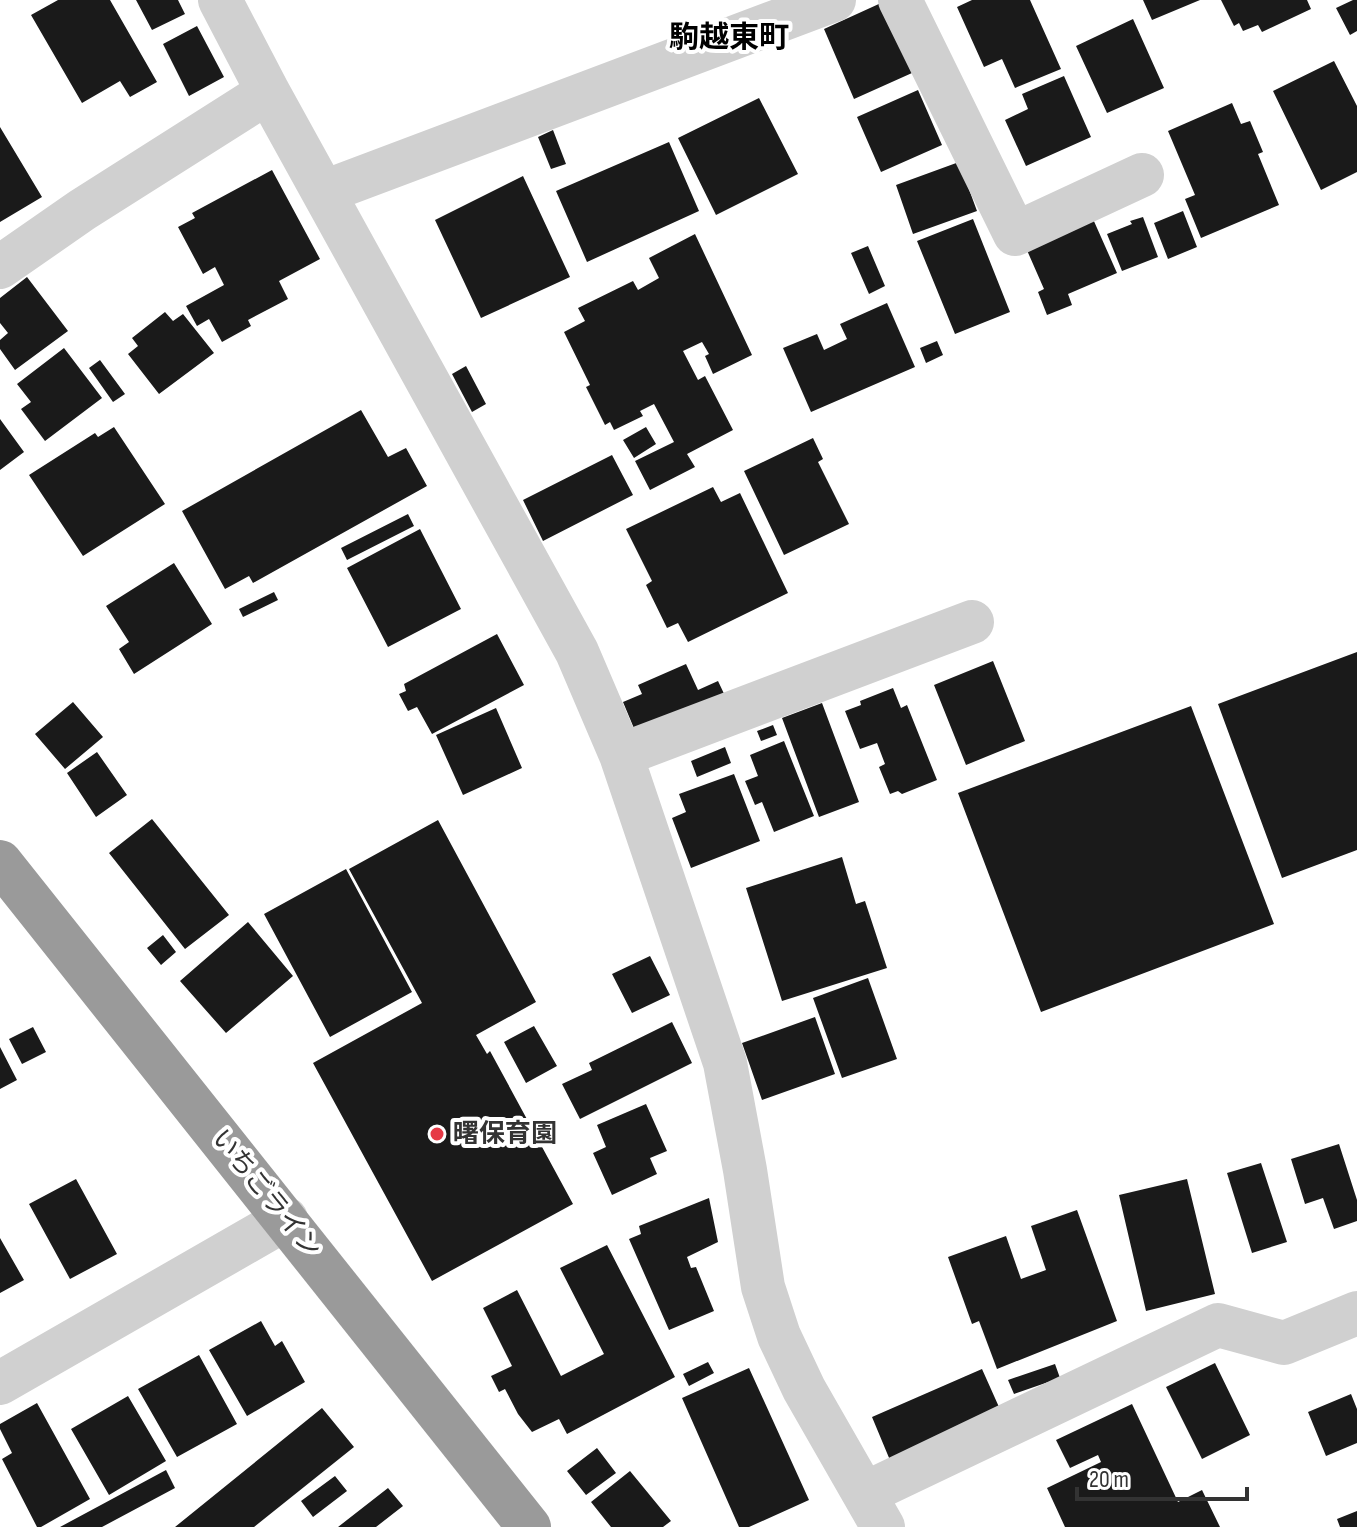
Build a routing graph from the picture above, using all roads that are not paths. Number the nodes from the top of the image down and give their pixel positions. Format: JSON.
{"nodes":[{"id":1,"x":220,"y":0,"type":"edge"},
{"id":2,"x":834,"y":0,"type":"edge"},
{"id":3,"x":900,"y":0,"type":"edge"},
{"id":4,"x":268,"y":92,"type":"junction"},
{"id":5,"x":1142,"y":175,"type":"dead end"},
{"id":6,"x":324,"y":192,"type":"junction"},
{"id":7,"x":0,"y":267,"type":"edge"},
{"id":8,"x":972,"y":622,"type":"dead end"},
{"id":9,"x":621,"y":755,"type":"junction"},
{"id":10,"x":0,"y":862,"type":"edge"},
{"id":11,"x":286,"y":1219,"type":"junction"},
{"id":12,"x":1357,"y":1313,"type":"edge"},
{"id":13,"x":0,"y":1383,"type":"edge"},
{"id":14,"x":874,"y":1510,"type":"edge"},
{"id":15,"x":529,"y":1527,"type":"edge"}],
"edges":[{"from":1,"to":4,"type":"street"},
{"from":2,"to":6,"type":"street"},
{"from":3,"to":5,"type":"street"},
{"from":4,"to":6,"type":"street"},
{"from":4,"to":7,"type":"street"},
{"from":6,"to":9,"type":"street"},
{"from":8,"to":9,"type":"street"},
{"from":9,"to":14,"type":"street"},
{"from":10,"to":11,"type":"highway","name":"いちごライン"},
{"from":11,"to":13,"type":"street"},
{"from":11,"to":15,"type":"highway","name":"いちごライン"},
{"from":12,"to":14,"type":"street"}]}
